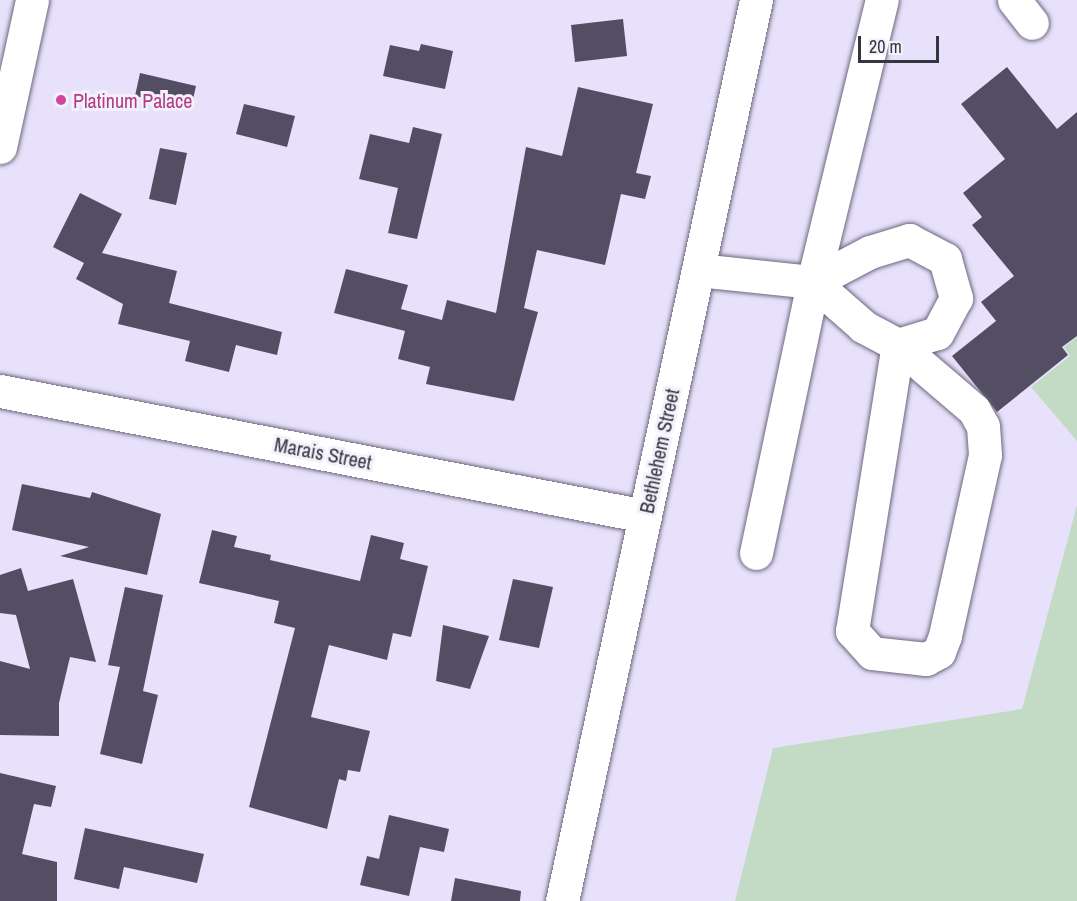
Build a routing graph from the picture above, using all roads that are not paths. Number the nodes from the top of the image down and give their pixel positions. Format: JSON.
{"nodes":[{"id":1,"x":32,"y":0,"type":"edge"},
{"id":2,"x":756,"y":0,"type":"edge"},
{"id":3,"x":882,"y":0,"type":"edge"},
{"id":4,"x":0,"y":147,"type":"edge"},
{"id":5,"x":698,"y":270,"type":"junction"},
{"id":6,"x":813,"y":282,"type":"junction"},
{"id":7,"x":898,"y":345,"type":"junction"},
{"id":8,"x":0,"y":391,"type":"edge"},
{"id":9,"x":645,"y":516,"type":"junction"},
{"id":10,"x":756,"y":553,"type":"dead end"},
{"id":11,"x":562,"y":901,"type":"edge"}],
"edges":[{"from":1,"to":4,"type":"main road"},
{"from":2,"to":5,"type":"main road","name":"Bethlehem Street"},
{"from":3,"to":6,"type":"main road"},
{"from":5,"to":6,"type":"main road"},
{"from":5,"to":9,"type":"main road","name":"Bethlehem Street"},
{"from":6,"to":7,"type":"main road"},
{"from":6,"to":7,"type":"main road"},
{"from":6,"to":10,"type":"main road"},
{"from":7,"to":7,"type":"main road"},
{"from":8,"to":9,"type":"main road","name":"Marais Street"},
{"from":9,"to":11,"type":"main road","name":"Bethlehem Street"}]}
